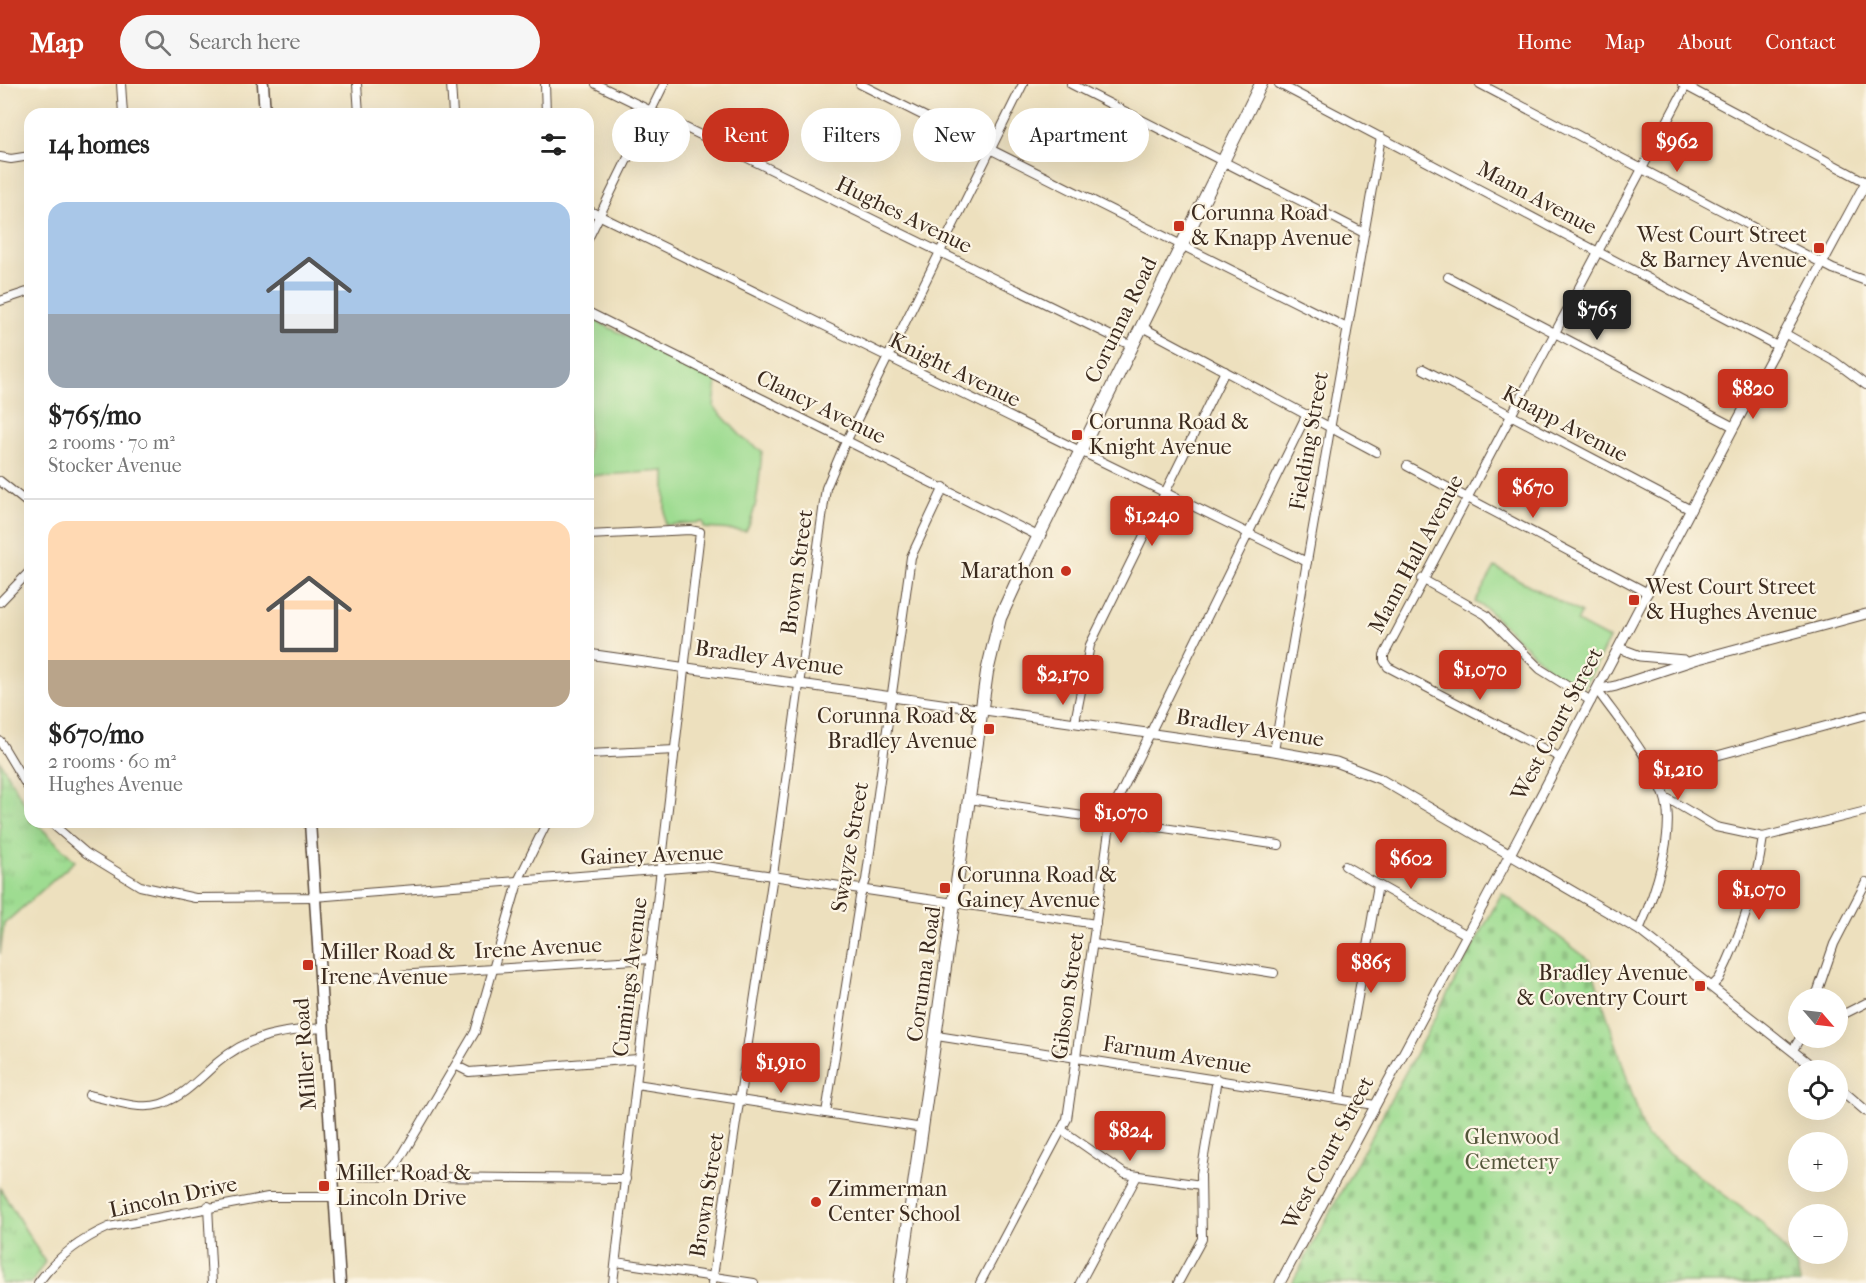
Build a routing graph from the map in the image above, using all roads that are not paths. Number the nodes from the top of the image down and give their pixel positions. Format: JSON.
{"nodes":[{"id":1,"x":122,"y":84,"type":"edge"},
{"id":2,"x":263,"y":84,"type":"edge"},
{"id":3,"x":357,"y":84,"type":"edge"},
{"id":4,"x":451,"y":84,"type":"edge"},
{"id":5,"x":545,"y":84,"type":"edge"},
{"id":6,"x":596,"y":84,"type":"edge"},
{"id":7,"x":664,"y":84,"type":"edge"},
{"id":8,"x":860,"y":84,"type":"edge"},
{"id":9,"x":1023,"y":84,"type":"edge"},
{"id":10,"x":1071,"y":84,"type":"edge"},
{"id":11,"x":1261,"y":84,"type":"edge"},
{"id":12,"x":1279,"y":84,"type":"edge"},
{"id":13,"x":1480,"y":84,"type":"edge"},
{"id":14,"x":1685,"y":85,"type":"edge"},
{"id":15,"x":123,"y":108,"type":"edge"},
{"id":16,"x":265,"y":108,"type":"edge"},
{"id":17,"x":359,"y":108,"type":"edge"},
{"id":18,"x":453,"y":108,"type":"edge"},
{"id":19,"x":546,"y":108,"type":"edge"},
{"id":20,"x":645,"y":108,"type":"edge"},
{"id":21,"x":652,"y":108,"type":"edge"},
{"id":22,"x":913,"y":110,"type":"edge"},
{"id":23,"x":690,"y":130,"type":"edge"},
{"id":24,"x":1381,"y":137,"type":"junction"},
{"id":25,"x":996,"y":138,"type":"edge"},
{"id":26,"x":996,"y":151,"type":"edge"},
{"id":27,"x":0,"y":157,"type":"edge"},
{"id":28,"x":24,"y":157,"type":"edge"},
{"id":29,"x":1224,"y":159,"type":"junction"},
{"id":30,"x":626,"y":162,"type":"edge"},
{"id":31,"x":984,"y":162,"type":"edge"},
{"id":32,"x":1641,"y":169,"type":"junction"},
{"id":33,"x":1866,"y":182,"type":"edge"},
{"id":34,"x":594,"y":213,"type":"edge"},
{"id":35,"x":599,"y":215,"type":"junction"},
{"id":36,"x":594,"y":226,"type":"edge"},
{"id":37,"x":1364,"y":233,"type":"junction"},
{"id":38,"x":1182,"y":244,"type":"junction"},
{"id":39,"x":1597,"y":251,"type":"junction"},
{"id":40,"x":939,"y":252,"type":"junction"},
{"id":41,"x":1821,"y":263,"type":"junction"},
{"id":42,"x":1448,"y":277,"type":"dead end"},
{"id":43,"x":1866,"y":281,"type":"edge"},
{"id":44,"x":24,"y":293,"type":"edge"},
{"id":45,"x":0,"y":301,"type":"edge"},
{"id":46,"x":594,"y":315,"type":"edge"},
{"id":47,"x":1142,"y":327,"type":"junction"},
{"id":48,"x":1347,"y":328,"type":"junction"},
{"id":49,"x":1554,"y":332,"type":"junction"},
{"id":50,"x":1784,"y":333,"type":"junction"},
{"id":51,"x":1132,"y":346,"type":"junction"},
{"id":52,"x":1777,"y":346,"type":"junction"},
{"id":53,"x":888,"y":357,"type":"junction"},
{"id":54,"x":1423,"y":369,"type":"dead end"},
{"id":55,"x":1225,"y":371,"type":"junction"},
{"id":56,"x":1866,"y":385,"type":"edge"},
{"id":57,"x":1307,"y":414,"type":"junction"},
{"id":58,"x":1510,"y":415,"type":"junction"},
{"id":59,"x":1330,"y":426,"type":"junction"},
{"id":60,"x":1734,"y":427,"type":"junction"},
{"id":61,"x":848,"y":440,"type":"junction"},
{"id":62,"x":1081,"y":451,"type":"junction"},
{"id":63,"x":1376,"y":452,"type":"dead end"},
{"id":64,"x":1407,"y":466,"type":"dead end"},
{"id":65,"x":0,"y":481,"type":"edge"},
{"id":66,"x":945,"y":487,"type":"junction"},
{"id":67,"x":1165,"y":492,"type":"junction"},
{"id":68,"x":1466,"y":498,"type":"junction"},
{"id":69,"x":24,"y":499,"type":"edge"},
{"id":70,"x":1691,"y":510,"type":"junction"},
{"id":71,"x":1249,"y":534,"type":"junction"},
{"id":72,"x":594,"y":535,"type":"edge"},
{"id":73,"x":1038,"y":536,"type":"junction"},
{"id":74,"x":1307,"y":562,"type":"junction"},
{"id":75,"x":24,"y":577,"type":"edge"},
{"id":76,"x":1422,"y":579,"type":"junction"},
{"id":77,"x":1648,"y":593,"type":"junction"},
{"id":78,"x":0,"y":602,"type":"edge"},
{"id":79,"x":1866,"y":614,"type":"edge"},
{"id":80,"x":1619,"y":648,"type":"junction"},
{"id":81,"x":594,"y":655,"type":"edge"},
{"id":82,"x":1695,"y":660,"type":"junction"},
{"id":83,"x":685,"y":666,"type":"junction"},
{"id":84,"x":800,"y":682,"type":"junction"},
{"id":85,"x":1597,"y":690,"type":"junction"},
{"id":86,"x":892,"y":695,"type":"junction"},
{"id":87,"x":1591,"y":700,"type":"junction"},
{"id":88,"x":982,"y":708,"type":"junction"},
{"id":89,"x":1866,"y":715,"type":"edge"},
{"id":90,"x":1075,"y":722,"type":"junction"},
{"id":91,"x":1150,"y":732,"type":"junction"},
{"id":92,"x":0,"y":741,"type":"edge"},
{"id":93,"x":676,"y":750,"type":"junction"},
{"id":94,"x":1274,"y":751,"type":"junction"},
{"id":95,"x":594,"y":754,"type":"edge"},
{"id":96,"x":1561,"y":758,"type":"junction"},
{"id":97,"x":1653,"y":773,"type":"junction"},
{"id":98,"x":24,"y":781,"type":"edge"},
{"id":99,"x":1665,"y":797,"type":"junction"},
{"id":100,"x":969,"y":800,"type":"junction"},
{"id":101,"x":1866,"y":811,"type":"edge"},
{"id":102,"x":1111,"y":821,"type":"junction"},
{"id":103,"x":57,"y":828,"type":"edge"},
{"id":104,"x":310,"y":828,"type":"edge"},
{"id":105,"x":544,"y":828,"type":"edge"},
{"id":106,"x":1763,"y":837,"type":"junction"},
{"id":107,"x":1279,"y":845,"type":"dead end"},
{"id":108,"x":1510,"y":855,"type":"junction"},
{"id":109,"x":1346,"y":866,"type":"dead end"},
{"id":110,"x":661,"y":869,"type":"junction"},
{"id":111,"x":773,"y":875,"type":"junction"},
{"id":112,"x":519,"y":879,"type":"junction"},
{"id":113,"x":1866,"y":882,"type":"edge"},
{"id":114,"x":1378,"y":885,"type":"junction"},
{"id":115,"x":863,"y":888,"type":"junction"},
{"id":116,"x":314,"y":897,"type":"junction"},
{"id":117,"x":955,"y":903,"type":"junction"},
{"id":118,"x":1096,"y":924,"type":"junction"},
{"id":119,"x":1639,"y":930,"type":"junction"},
{"id":120,"x":1467,"y":935,"type":"junction"},
{"id":121,"x":1094,"y":944,"type":"junction"},
{"id":122,"x":651,"y":959,"type":"junction"},
{"id":123,"x":493,"y":968,"type":"junction"},
{"id":124,"x":1274,"y":973,"type":"dead end"},
{"id":125,"x":319,"y":980,"type":"junction"},
{"id":126,"x":1712,"y":986,"type":"junction"},
{"id":127,"x":1819,"y":988,"type":"edge"},
{"id":128,"x":1866,"y":1003,"type":"edge"},
{"id":129,"x":1848,"y":1012,"type":"edge"},
{"id":130,"x":323,"y":1028,"type":"junction"},
{"id":131,"x":937,"y":1036,"type":"junction"},
{"id":132,"x":1793,"y":1050,"type":"joint"},
{"id":133,"x":1077,"y":1058,"type":"junction"},
{"id":134,"x":638,"y":1059,"type":"junction"},
{"id":135,"x":1805,"y":1060,"type":"edge"},
{"id":136,"x":457,"y":1066,"type":"junction"},
{"id":137,"x":1217,"y":1079,"type":"junction"},
{"id":138,"x":636,"y":1084,"type":"junction"},
{"id":139,"x":89,"y":1095,"type":"dead end"},
{"id":140,"x":1848,"y":1095,"type":"edge"},
{"id":141,"x":1340,"y":1098,"type":"junction"},
{"id":142,"x":740,"y":1100,"type":"junction"},
{"id":143,"x":1375,"y":1105,"type":"junction"},
{"id":144,"x":1864,"y":1108,"type":"edge"},
{"id":145,"x":826,"y":1113,"type":"junction"},
{"id":146,"x":923,"y":1128,"type":"junction"},
{"id":147,"x":1062,"y":1130,"type":"junction"},
{"id":148,"x":387,"y":1175,"type":"junction"},
{"id":149,"x":333,"y":1176,"type":"junction"},
{"id":150,"x":1137,"y":1176,"type":"junction"},
{"id":151,"x":626,"y":1179,"type":"junction"},
{"id":152,"x":1201,"y":1185,"type":"junction"},
{"id":153,"x":334,"y":1197,"type":"junction"},
{"id":154,"x":208,"y":1206,"type":"junction"},
{"id":155,"x":616,"y":1262,"type":"junction"},
{"id":156,"x":712,"y":1280,"type":"edge"},
{"id":157,"x":38,"y":1283,"type":"edge"},
{"id":158,"x":212,"y":1283,"type":"edge"},
{"id":159,"x":340,"y":1283,"type":"edge"},
{"id":160,"x":613,"y":1283,"type":"edge"},
{"id":161,"x":754,"y":1283,"type":"edge"},
{"id":162,"x":900,"y":1283,"type":"edge"},
{"id":163,"x":980,"y":1283,"type":"edge"},
{"id":164,"x":1080,"y":1283,"type":"edge"},
{"id":165,"x":1178,"y":1283,"type":"edge"},
{"id":166,"x":1280,"y":1283,"type":"edge"}],
"edges":[{"from":1,"to":15,"type":"street"},
{"from":2,"to":16,"type":"main road"},
{"from":3,"to":17,"type":"street"},
{"from":4,"to":18,"type":"street"},
{"from":5,"to":19,"type":"street"},
{"from":6,"to":20,"type":"street","name":"Hughes Avenue"},
{"from":7,"to":21,"type":"street"},
{"from":8,"to":22,"type":"street"},
{"from":9,"to":25,"type":"street","name":"Brown Street"},
{"from":10,"to":29,"type":"street"},
{"from":11,"to":29,"type":"main road","name":"Corunna Road"},
{"from":12,"to":24,"type":"street","name":"Mann Avenue"},
{"from":13,"to":32,"type":"street"},
{"from":14,"to":32,"type":"street","name":"Mann Hall Avenue"},
{"from":14,"to":33,"type":"street"},
{"from":23,"to":40,"type":"street","name":"Hughes Avenue"},
{"from":24,"to":37,"type":"street","name":"Fielding Street"},
{"from":24,"to":39,"type":"street","name":"Mann Avenue"},
{"from":26,"to":38,"type":"street"},
{"from":27,"to":28,"type":"street"},
{"from":29,"to":37,"type":"street"},
{"from":29,"to":38,"type":"main road","name":"Corunna Road"},
{"from":30,"to":35,"type":"street"},
{"from":31,"to":40,"type":"street","name":"Brown Street"},
{"from":32,"to":39,"type":"street","name":"Mann Hall Avenue"},
{"from":32,"to":41,"type":"street"},
{"from":33,"to":41,"type":"street","name":"West Court Street"},
{"from":34,"to":35,"type":"street","name":"Knight Avenue"},
{"from":35,"to":36,"type":"street"},
{"from":35,"to":53,"type":"street","name":"Knight Avenue"},
{"from":37,"to":48,"type":"street","name":"Fielding Street"},
{"from":38,"to":47,"type":"main road","name":"Corunna Road"},
{"from":38,"to":48,"type":"street"},
{"from":39,"to":49,"type":"street","name":"Mann Hall Avenue"},
{"from":39,"to":52,"type":"street","name":"Mann Avenue"},
{"from":40,"to":51,"type":"street","name":"Hughes Avenue"},
{"from":40,"to":53,"type":"street","name":"Brown Street"},
{"from":41,"to":43,"type":"street"},
{"from":41,"to":50,"type":"street","name":"West Court Street"},
{"from":42,"to":49,"type":"street"},
{"from":44,"to":45,"type":"street"},
{"from":46,"to":61,"type":"street","name":"Clancy Avenue"},
{"from":47,"to":51,"type":"main road","name":"Corunna Road"},
{"from":47,"to":55,"type":"street"},
{"from":48,"to":59,"type":"street","name":"Fielding Street"},
{"from":49,"to":58,"type":"street","name":"Mann Hall Avenue"},
{"from":49,"to":60,"type":"street"},
{"from":50,"to":52,"type":"street","name":"West Court Street"},
{"from":50,"to":56,"type":"street"},
{"from":51,"to":62,"type":"main road","name":"Corunna Road"},
{"from":52,"to":60,"type":"street","name":"West Court Street"},
{"from":53,"to":61,"type":"street","name":"Brown Street"},
{"from":53,"to":62,"type":"street","name":"Knight Avenue"},
{"from":54,"to":58,"type":"street","name":"Knapp Avenue"},
{"from":55,"to":57,"type":"street"},
{"from":55,"to":67,"type":"street"},
{"from":57,"to":59,"type":"street"},
{"from":57,"to":71,"type":"street","name":"Gibson Street"},
{"from":58,"to":68,"type":"street","name":"Mann Hall Avenue"},
{"from":58,"to":70,"type":"street","name":"Knapp Avenue"},
{"from":59,"to":63,"type":"street"},
{"from":59,"to":74,"type":"street","name":"Fielding Street"},
{"from":60,"to":70,"type":"street","name":"West Court Street"},
{"from":61,"to":66,"type":"street","name":"Clancy Avenue"},
{"from":61,"to":84,"type":"street","name":"Brown Street"},
{"from":62,"to":67,"type":"street","name":"Knight Avenue"},
{"from":62,"to":73,"type":"main road","name":"Corunna Road"},
{"from":64,"to":68,"type":"street"},
{"from":65,"to":69,"type":"street"},
{"from":66,"to":73,"type":"street","name":"Clancy Avenue"},
{"from":66,"to":86,"type":"street","name":"Swayze Street"},
{"from":67,"to":71,"type":"street","name":"Knight Avenue"},
{"from":67,"to":90,"type":"street"},
{"from":68,"to":76,"type":"street","name":"Mann Hall Avenue"},
{"from":68,"to":77,"type":"street"},
{"from":70,"to":77,"type":"street","name":"West Court Street"},
{"from":71,"to":74,"type":"street","name":"Knight Avenue"},
{"from":71,"to":91,"type":"street","name":"Gibson Street"},
{"from":72,"to":83,"type":"street","name":"Cumings Avenue"},
{"from":73,"to":88,"type":"main road","name":"Corunna Road"},
{"from":74,"to":94,"type":"street","name":"Fielding Street"},
{"from":75,"to":78,"type":"street"},
{"from":76,"to":87,"type":"street"},
{"from":76,"to":96,"type":"street","name":"Mann Hall Avenue"},
{"from":77,"to":80,"type":"street","name":"West Court Street"},
{"from":79,"to":82,"type":"street"},
{"from":80,"to":82,"type":"street"},
{"from":80,"to":85,"type":"street","name":"West Court Street"},
{"from":81,"to":83,"type":"street","name":"Bradley Avenue"},
{"from":82,"to":85,"type":"street"},
{"from":83,"to":84,"type":"street","name":"Bradley Avenue"},
{"from":83,"to":93,"type":"street","name":"Cumings Avenue"},
{"from":84,"to":86,"type":"street","name":"Bradley Avenue"},
{"from":84,"to":111,"type":"street","name":"Brown Street"},
{"from":85,"to":87,"type":"street","name":"West Court Street"},
{"from":85,"to":97,"type":"street"},
{"from":86,"to":88,"type":"street","name":"Bradley Avenue"},
{"from":86,"to":115,"type":"street","name":"Swayze Street"},
{"from":87,"to":96,"type":"street","name":"West Court Street"},
{"from":88,"to":90,"type":"street","name":"Bradley Avenue"},
{"from":88,"to":100,"type":"main road","name":"Corunna Road"},
{"from":89,"to":97,"type":"street"},
{"from":90,"to":91,"type":"street","name":"Bradley Avenue"},
{"from":91,"to":94,"type":"street","name":"Bradley Avenue"},
{"from":91,"to":102,"type":"street","name":"Gibson Street"},
{"from":92,"to":98,"type":"street"},
{"from":93,"to":95,"type":"street"},
{"from":93,"to":110,"type":"street","name":"Cumings Avenue"},
{"from":94,"to":108,"type":"street","name":"Bradley Avenue"},
{"from":96,"to":108,"type":"street","name":"West Court Street"},
{"from":97,"to":99,"type":"street"},
{"from":99,"to":106,"type":"street"},
{"from":99,"to":119,"type":"street"},
{"from":100,"to":102,"type":"street"},
{"from":100,"to":117,"type":"main road","name":"Corunna Road"},
{"from":101,"to":106,"type":"street"},
{"from":102,"to":107,"type":"street"},
{"from":102,"to":118,"type":"street","name":"Gibson Street"},
{"from":103,"to":116,"type":"street","name":"Gainey Avenue"},
{"from":104,"to":116,"type":"main road","name":"Miller Road"},
{"from":105,"to":112,"type":"street"},
{"from":106,"to":126,"type":"street"},
{"from":108,"to":119,"type":"street","name":"Bradley Avenue"},
{"from":108,"to":120,"type":"street","name":"West Court Street"},
{"from":109,"to":114,"type":"street"},
{"from":110,"to":111,"type":"street","name":"Gainey Avenue"},
{"from":110,"to":112,"type":"street","name":"Gainey Avenue"},
{"from":110,"to":122,"type":"street","name":"Cumings Avenue"},
{"from":111,"to":115,"type":"street","name":"Gainey Avenue"},
{"from":111,"to":142,"type":"street","name":"Brown Street"},
{"from":112,"to":116,"type":"street","name":"Gainey Avenue"},
{"from":112,"to":123,"type":"street"},
{"from":113,"to":127,"type":"street"},
{"from":114,"to":120,"type":"street"},
{"from":114,"to":141,"type":"street"},
{"from":115,"to":117,"type":"street","name":"Gainey Avenue"},
{"from":115,"to":145,"type":"street","name":"Swayze Street"},
{"from":116,"to":125,"type":"main road","name":"Miller Road"},
{"from":117,"to":118,"type":"street","name":"Gainey Avenue"},
{"from":117,"to":131,"type":"main road","name":"Corunna Road"},
{"from":118,"to":121,"type":"street","name":"Gibson Street"},
{"from":119,"to":126,"type":"street","name":"Bradley Avenue"},
{"from":120,"to":143,"type":"street","name":"West Court Street"},
{"from":121,"to":124,"type":"street"},
{"from":121,"to":133,"type":"street","name":"Gibson Street"},
{"from":122,"to":123,"type":"street","name":"Irene Avenue"},
{"from":122,"to":134,"type":"street","name":"Cumings Avenue"},
{"from":123,"to":125,"type":"street","name":"Irene Avenue"},
{"from":123,"to":136,"type":"street"},
{"from":125,"to":130,"type":"main road","name":"Miller Road"},
{"from":126,"to":132,"type":"street","name":"Bradley Avenue"},
{"from":128,"to":129,"type":"street"},
{"from":130,"to":139,"type":"street"},
{"from":130,"to":149,"type":"main road","name":"Miller Road"},
{"from":131,"to":133,"type":"street","name":"Farnum Avenue"},
{"from":131,"to":146,"type":"main road","name":"Corunna Road"},
{"from":132,"to":135,"type":"street","name":"Bradley Avenue"},
{"from":133,"to":137,"type":"street","name":"Farnum Avenue"},
{"from":133,"to":147,"type":"street","name":"Gibson Street"},
{"from":134,"to":136,"type":"street"},
{"from":134,"to":138,"type":"street","name":"Cumings Avenue"},
{"from":136,"to":148,"type":"street"},
{"from":137,"to":141,"type":"street","name":"Farnum Avenue"},
{"from":137,"to":152,"type":"street"},
{"from":138,"to":142,"type":"street"},
{"from":138,"to":151,"type":"street","name":"Cumings Avenue"},
{"from":140,"to":144,"type":"street"},
{"from":141,"to":143,"type":"street","name":"Farnum Avenue"},
{"from":142,"to":145,"type":"street"},
{"from":142,"to":156,"type":"street","name":"Brown Street"},
{"from":143,"to":166,"type":"street","name":"West Court Street"},
{"from":145,"to":146,"type":"street"},
{"from":146,"to":162,"type":"main road","name":"Corunna Road"},
{"from":147,"to":150,"type":"street"},
{"from":147,"to":163,"type":"street","name":"Gibson Street"},
{"from":148,"to":149,"type":"street"},
{"from":148,"to":151,"type":"street"},
{"from":149,"to":153,"type":"main road","name":"Miller Road"},
{"from":150,"to":152,"type":"street"},
{"from":150,"to":164,"type":"street"},
{"from":151,"to":155,"type":"street","name":"Cumings Avenue"},
{"from":152,"to":165,"type":"street"},
{"from":153,"to":154,"type":"street","name":"Lincoln Drive"},
{"from":153,"to":159,"type":"main road","name":"Miller Road"},
{"from":154,"to":157,"type":"street","name":"Lincoln Drive"},
{"from":154,"to":158,"type":"street"},
{"from":155,"to":156,"type":"street"},
{"from":155,"to":160,"type":"street","name":"Cumings Avenue"},
{"from":156,"to":161,"type":"street"}]}
